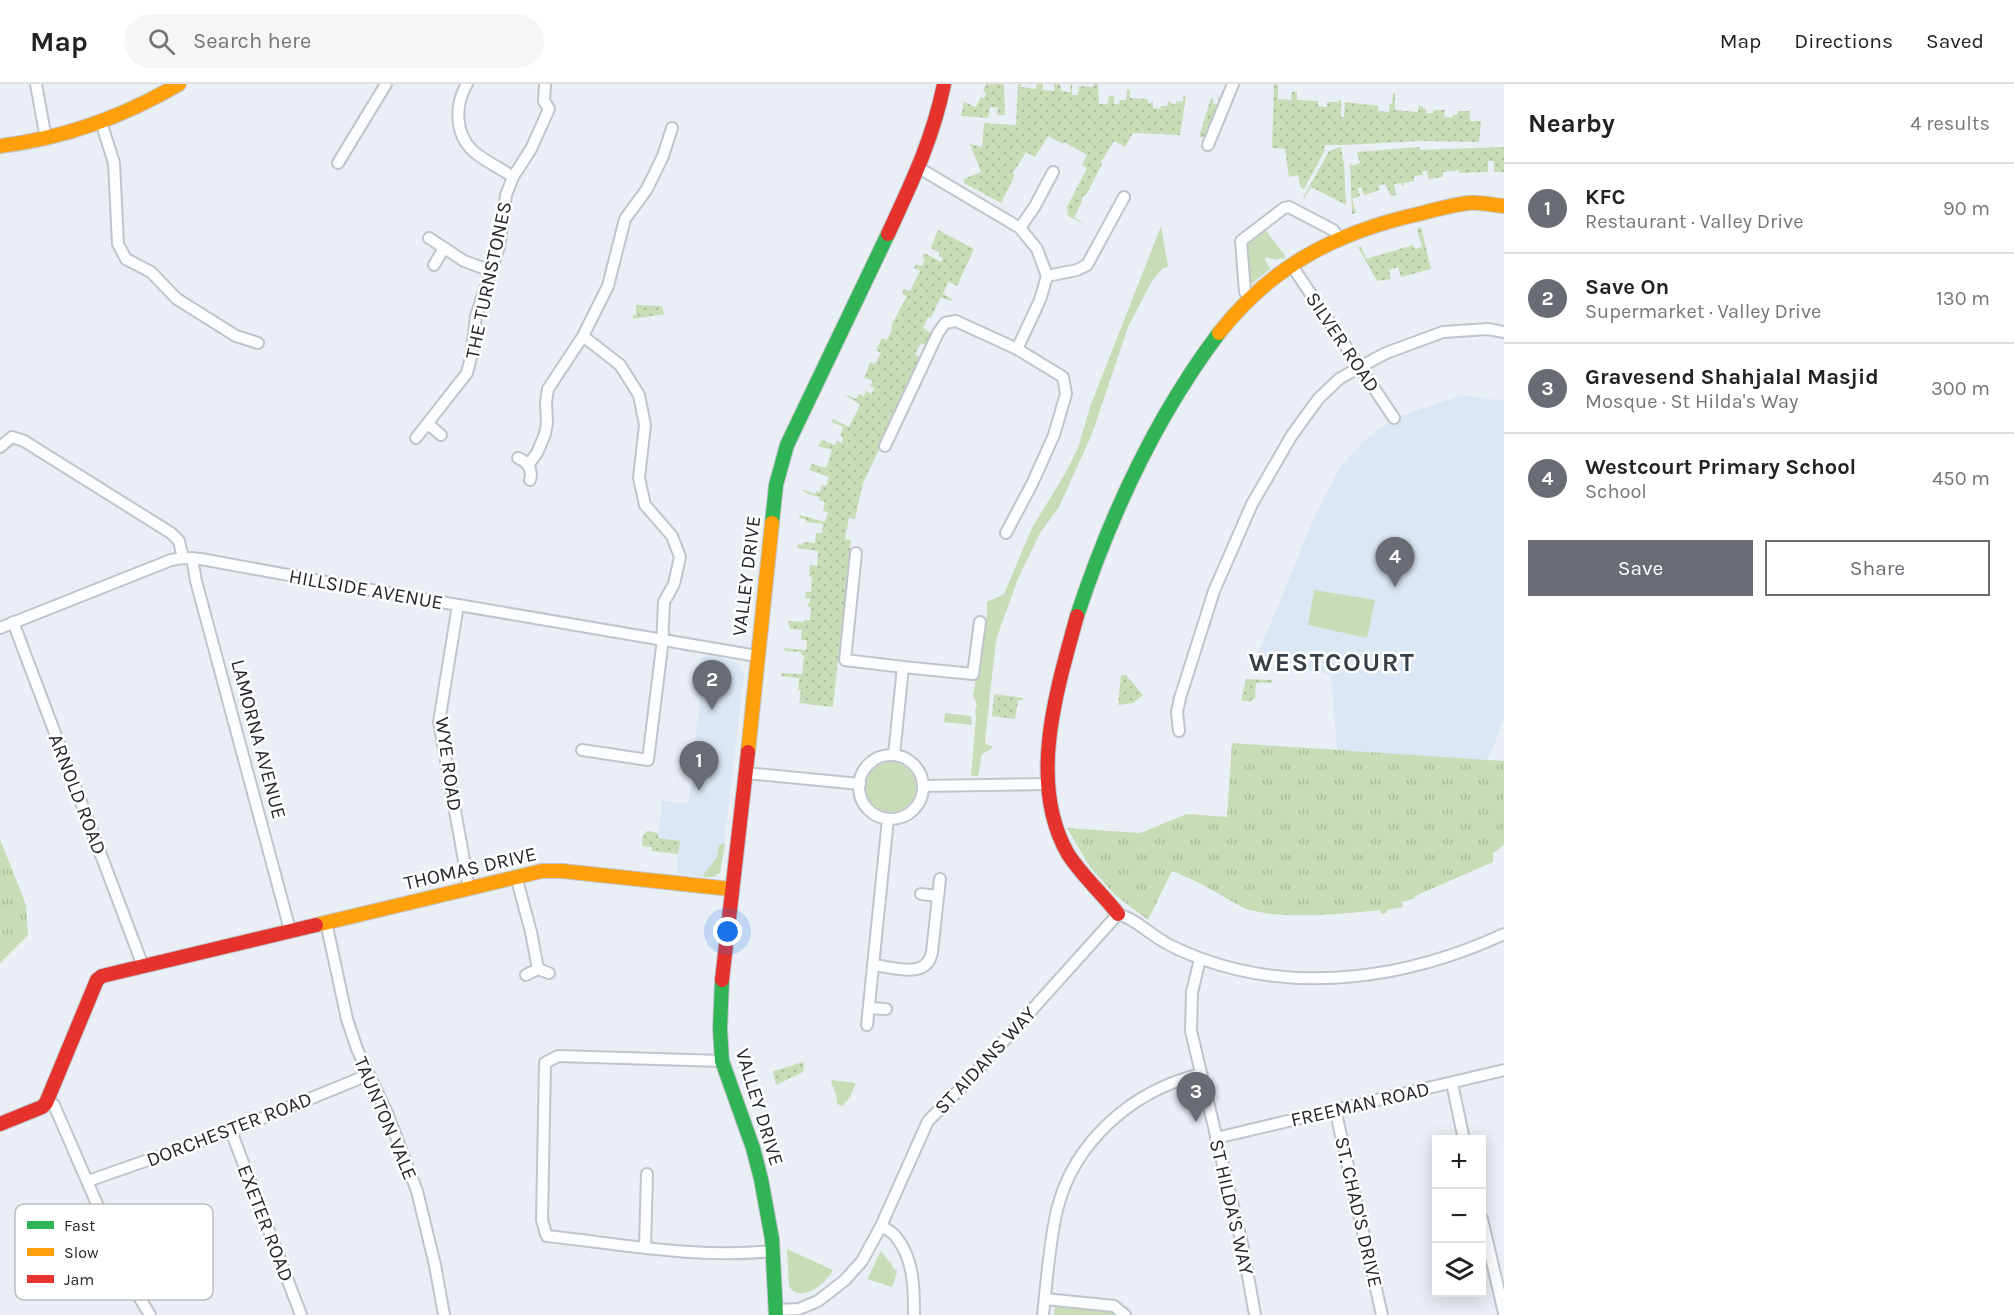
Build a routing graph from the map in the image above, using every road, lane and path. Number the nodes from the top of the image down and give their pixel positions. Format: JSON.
{"nodes":[{"id":1,"x":36,"y":84,"type":"edge"},
{"id":2,"x":179,"y":84,"type":"edge"},
{"id":3,"x":386,"y":84,"type":"edge"},
{"id":4,"x":466,"y":84,"type":"edge"},
{"id":5,"x":944,"y":84,"type":"edge"},
{"id":6,"x":1233,"y":84,"type":"edge"},
{"id":7,"x":546,"y":86,"type":"dead end"},
{"id":8,"x":101,"y":122,"type":"junction"},
{"id":9,"x":672,"y":128,"type":"dead end"},
{"id":10,"x":46,"y":139,"type":"junction"},
{"id":11,"x":1208,"y":145,"type":"dead end"},
{"id":12,"x":0,"y":146,"type":"edge"},
{"id":13,"x":338,"y":163,"type":"dead end"},
{"id":14,"x":919,"y":168,"type":"junction"},
{"id":15,"x":1053,"y":172,"type":"dead end"},
{"id":16,"x":513,"y":177,"type":"junction"},
{"id":17,"x":1124,"y":197,"type":"dead end"},
{"id":18,"x":1504,"y":206,"type":"edge"},
{"id":19,"x":1020,"y":228,"type":"junction"},
{"id":20,"x":429,"y":238,"type":"dead end"},
{"id":21,"x":1339,"y":238,"type":"junction"},
{"id":22,"x":444,"y":248,"type":"junction"},
{"id":23,"x":434,"y":265,"type":"dead end"},
{"id":24,"x":1292,"y":266,"type":"junction"},
{"id":25,"x":491,"y":271,"type":"junction"},
{"id":26,"x":1047,"y":276,"type":"junction"},
{"id":27,"x":1250,"y":298,"type":"junction"},
{"id":28,"x":1504,"y":332,"type":"edge"},
{"id":29,"x":583,"y":336,"type":"junction"},
{"id":30,"x":258,"y":343,"type":"dead end"},
{"id":31,"x":1017,"y":349,"type":"junction"},
{"id":32,"x":1360,"y":367,"type":"junction"},
{"id":33,"x":1394,"y":418,"type":"dead end"},
{"id":34,"x":428,"y":424,"type":"junction"},
{"id":35,"x":441,"y":435,"type":"dead end"},
{"id":36,"x":417,"y":438,"type":"dead end"},
{"id":37,"x":885,"y":446,"type":"dead end"},
{"id":38,"x":0,"y":447,"type":"edge"},
{"id":39,"x":518,"y":458,"type":"dead end"},
{"id":40,"x":528,"y":465,"type":"junction"},
{"id":41,"x":530,"y":480,"type":"dead end"},
{"id":42,"x":1006,"y":533,"type":"dead end"},
{"id":43,"x":856,"y":553,"type":"dead end"},
{"id":44,"x":188,"y":558,"type":"junction"},
{"id":45,"x":458,"y":605,"type":"junction"},
{"id":46,"x":13,"y":622,"type":"junction"},
{"id":47,"x":980,"y":622,"type":"dead end"},
{"id":48,"x":0,"y":628,"type":"edge"},
{"id":49,"x":661,"y":640,"type":"junction"},
{"id":50,"x":757,"y":656,"type":"junction"},
{"id":51,"x":903,"y":667,"type":"junction"},
{"id":52,"x":1179,"y":731,"type":"dead end"},
{"id":53,"x":582,"y":750,"type":"dead end"},
{"id":54,"x":894,"y":755,"type":"junction"},
{"id":55,"x":746,"y":773,"type":"junction"},
{"id":56,"x":860,"y":784,"type":"junction"},
{"id":57,"x":1047,"y":784,"type":"junction"},
{"id":58,"x":923,"y":786,"type":"junction"},
{"id":59,"x":888,"y":819,"type":"junction"},
{"id":60,"x":516,"y":876,"type":"junction"},
{"id":61,"x":940,"y":879,"type":"dead end"},
{"id":62,"x":469,"y":888,"type":"junction"},
{"id":63,"x":731,"y":889,"type":"junction"},
{"id":64,"x":921,"y":894,"type":"dead end"},
{"id":65,"x":938,"y":896,"type":"junction"},
{"id":66,"x":1118,"y":914,"type":"junction"},
{"id":67,"x":326,"y":922,"type":"junction"},
{"id":68,"x":290,"y":930,"type":"junction"},
{"id":69,"x":1504,"y":934,"type":"edge"},
{"id":70,"x":1200,"y":959,"type":"junction"},
{"id":71,"x":873,"y":965,"type":"junction"},
{"id":72,"x":143,"y":966,"type":"junction"},
{"id":73,"x":526,"y":975,"type":"dead end"},
{"id":74,"x":869,"y":1008,"type":"junction"},
{"id":75,"x":886,"y":1010,"type":"dead end"},
{"id":76,"x":867,"y":1025,"type":"dead end"},
{"id":77,"x":722,"y":1061,"type":"junction"},
{"id":78,"x":1504,"y":1070,"type":"edge"},
{"id":79,"x":1200,"y":1074,"type":"junction"},
{"id":80,"x":368,"y":1075,"type":"junction"},
{"id":81,"x":1452,"y":1083,"type":"junction"},
{"id":82,"x":47,"y":1100,"type":"junction"},
{"id":83,"x":1335,"y":1110,"type":"junction"},
{"id":84,"x":0,"y":1124,"type":"edge"},
{"id":85,"x":231,"y":1131,"type":"junction"},
{"id":86,"x":1463,"y":1135,"type":"edge"},
{"id":87,"x":1216,"y":1138,"type":"junction"},
{"id":88,"x":647,"y":1174,"type":"dead end"},
{"id":89,"x":88,"y":1181,"type":"junction"},
{"id":90,"x":98,"y":1204,"type":"edge"},
{"id":91,"x":881,"y":1226,"type":"junction"},
{"id":92,"x":1486,"y":1236,"type":"edge"},
{"id":93,"x":645,"y":1247,"type":"junction"},
{"id":94,"x":773,"y":1251,"type":"junction"},
{"id":95,"x":1045,"y":1299,"type":"junction"},
{"id":96,"x":141,"y":1300,"type":"edge"},
{"id":97,"x":776,"y":1313,"type":"edge"},
{"id":98,"x":1504,"y":1313,"type":"edge"},
{"id":99,"x":150,"y":1315,"type":"edge"},
{"id":100,"x":301,"y":1315,"type":"edge"},
{"id":101,"x":444,"y":1315,"type":"edge"},
{"id":102,"x":914,"y":1315,"type":"edge"},
{"id":103,"x":1043,"y":1315,"type":"edge"},
{"id":104,"x":1125,"y":1315,"type":"edge"},
{"id":105,"x":1255,"y":1315,"type":"edge"},
{"id":106,"x":1382,"y":1315,"type":"edge"}],
"edges":[{"from":1,"to":10,"type":"street"},
{"from":2,"to":8,"type":"street"},
{"from":3,"to":13,"type":"street"},
{"from":4,"to":16,"type":"street","name":"THE TURNSTONES"},
{"from":5,"to":14,"type":"street","name":"VALLEY DRIVE"},
{"from":6,"to":11,"type":"street"},
{"from":7,"to":16,"type":"street","name":"THE TURNSTONES"},
{"from":8,"to":10,"type":"street"},
{"from":8,"to":30,"type":"street"},
{"from":9,"to":29,"type":"street"},
{"from":10,"to":12,"type":"street"},
{"from":14,"to":19,"type":"street"},
{"from":14,"to":50,"type":"street","name":"VALLEY DRIVE"},
{"from":15,"to":19,"type":"street"},
{"from":16,"to":25,"type":"street","name":"THE TURNSTONES"},
{"from":17,"to":26,"type":"street"},
{"from":18,"to":21,"type":"street"},
{"from":19,"to":26,"type":"street"},
{"from":20,"to":22,"type":"street"},
{"from":21,"to":24,"type":"street"},
{"from":21,"to":27,"type":"street"},
{"from":22,"to":23,"type":"street"},
{"from":22,"to":25,"type":"street"},
{"from":24,"to":27,"type":"street"},
{"from":24,"to":32,"type":"street","name":"SILVER ROAD"},
{"from":25,"to":34,"type":"street","name":"THE TURNSTONES"},
{"from":26,"to":31,"type":"street"},
{"from":27,"to":57,"type":"street"},
{"from":28,"to":32,"type":"street"},
{"from":29,"to":40,"type":"street"},
{"from":29,"to":49,"type":"street"},
{"from":31,"to":37,"type":"street"},
{"from":31,"to":42,"type":"street"},
{"from":32,"to":33,"type":"street","name":"SILVER ROAD"},
{"from":32,"to":52,"type":"street"},
{"from":34,"to":35,"type":"street"},
{"from":34,"to":36,"type":"street","name":"THE TURNSTONES"},
{"from":38,"to":44,"type":"street"},
{"from":39,"to":40,"type":"street"},
{"from":40,"to":41,"type":"street"},
{"from":43,"to":51,"type":"street"},
{"from":44,"to":45,"type":"street","name":"HILLSIDE AVENUE"},
{"from":44,"to":46,"type":"street"},
{"from":44,"to":68,"type":"street","name":"LAMORNA AVENUE"},
{"from":45,"to":49,"type":"street","name":"HILLSIDE AVENUE"},
{"from":45,"to":62,"type":"street","name":"WYE ROAD"},
{"from":46,"to":48,"type":"street"},
{"from":46,"to":72,"type":"street","name":"ARNOLD ROAD"},
{"from":47,"to":51,"type":"street"},
{"from":49,"to":50,"type":"street","name":"HILLSIDE AVENUE"},
{"from":49,"to":53,"type":"street"},
{"from":50,"to":55,"type":"street","name":"VALLEY DRIVE"},
{"from":51,"to":54,"type":"street"},
{"from":54,"to":56,"type":"street"},
{"from":54,"to":58,"type":"street"},
{"from":55,"to":56,"type":"street"},
{"from":55,"to":63,"type":"street","name":"VALLEY DRIVE"},
{"from":56,"to":59,"type":"street"},
{"from":57,"to":58,"type":"street"},
{"from":57,"to":66,"type":"street"},
{"from":58,"to":59,"type":"street"},
{"from":59,"to":71,"type":"street"},
{"from":60,"to":62,"type":"street","name":"THOMAS DRIVE"},
{"from":60,"to":63,"type":"street","name":"THOMAS DRIVE"},
{"from":60,"to":73,"type":"street"},
{"from":61,"to":65,"type":"street"},
{"from":62,"to":67,"type":"street","name":"THOMAS DRIVE"},
{"from":63,"to":77,"type":"street","name":"VALLEY DRIVE"},
{"from":64,"to":65,"type":"street"},
{"from":65,"to":71,"type":"street"},
{"from":66,"to":70,"type":"street"},
{"from":66,"to":91,"type":"street","name":"ST AIDANS WAY"},
{"from":67,"to":68,"type":"street"},
{"from":67,"to":80,"type":"street","name":"TAUNTON VALE"},
{"from":68,"to":72,"type":"street"},
{"from":69,"to":70,"type":"street"},
{"from":70,"to":79,"type":"street","name":"ST HILDA'S WAY"},
{"from":71,"to":74,"type":"street"},
{"from":72,"to":82,"type":"street"},
{"from":74,"to":75,"type":"street"},
{"from":74,"to":76,"type":"street"},
{"from":77,"to":93,"type":"street"},
{"from":77,"to":94,"type":"street","name":"VALLEY DRIVE"},
{"from":78,"to":81,"type":"street","name":"FREEMAN ROAD"},
{"from":79,"to":87,"type":"street","name":"ST HILDA'S WAY"},
{"from":79,"to":95,"type":"street"},
{"from":80,"to":85,"type":"street","name":"DORCHESTER ROAD"},
{"from":80,"to":101,"type":"street","name":"TAUNTON VALE"},
{"from":81,"to":83,"type":"street","name":"FREEMAN ROAD"},
{"from":81,"to":86,"type":"street"},
{"from":82,"to":84,"type":"street"},
{"from":82,"to":89,"type":"street"},
{"from":83,"to":87,"type":"street","name":"FREEMAN ROAD"},
{"from":83,"to":106,"type":"street","name":"ST. CHAD'S DRIVE"},
{"from":85,"to":89,"type":"street","name":"DORCHESTER ROAD"},
{"from":85,"to":100,"type":"street","name":"EXETER ROAD"},
{"from":87,"to":105,"type":"street","name":"ST HILDA'S WAY"},
{"from":88,"to":93,"type":"street"},
{"from":89,"to":90,"type":"street"},
{"from":91,"to":97,"type":"street","name":"ST AIDANS WAY"},
{"from":91,"to":102,"type":"street"},
{"from":92,"to":98,"type":"street"},
{"from":93,"to":94,"type":"street"},
{"from":94,"to":97,"type":"street","name":"VALLEY DRIVE"},
{"from":95,"to":103,"type":"street"},
{"from":95,"to":104,"type":"street"},
{"from":96,"to":99,"type":"street"}]}
